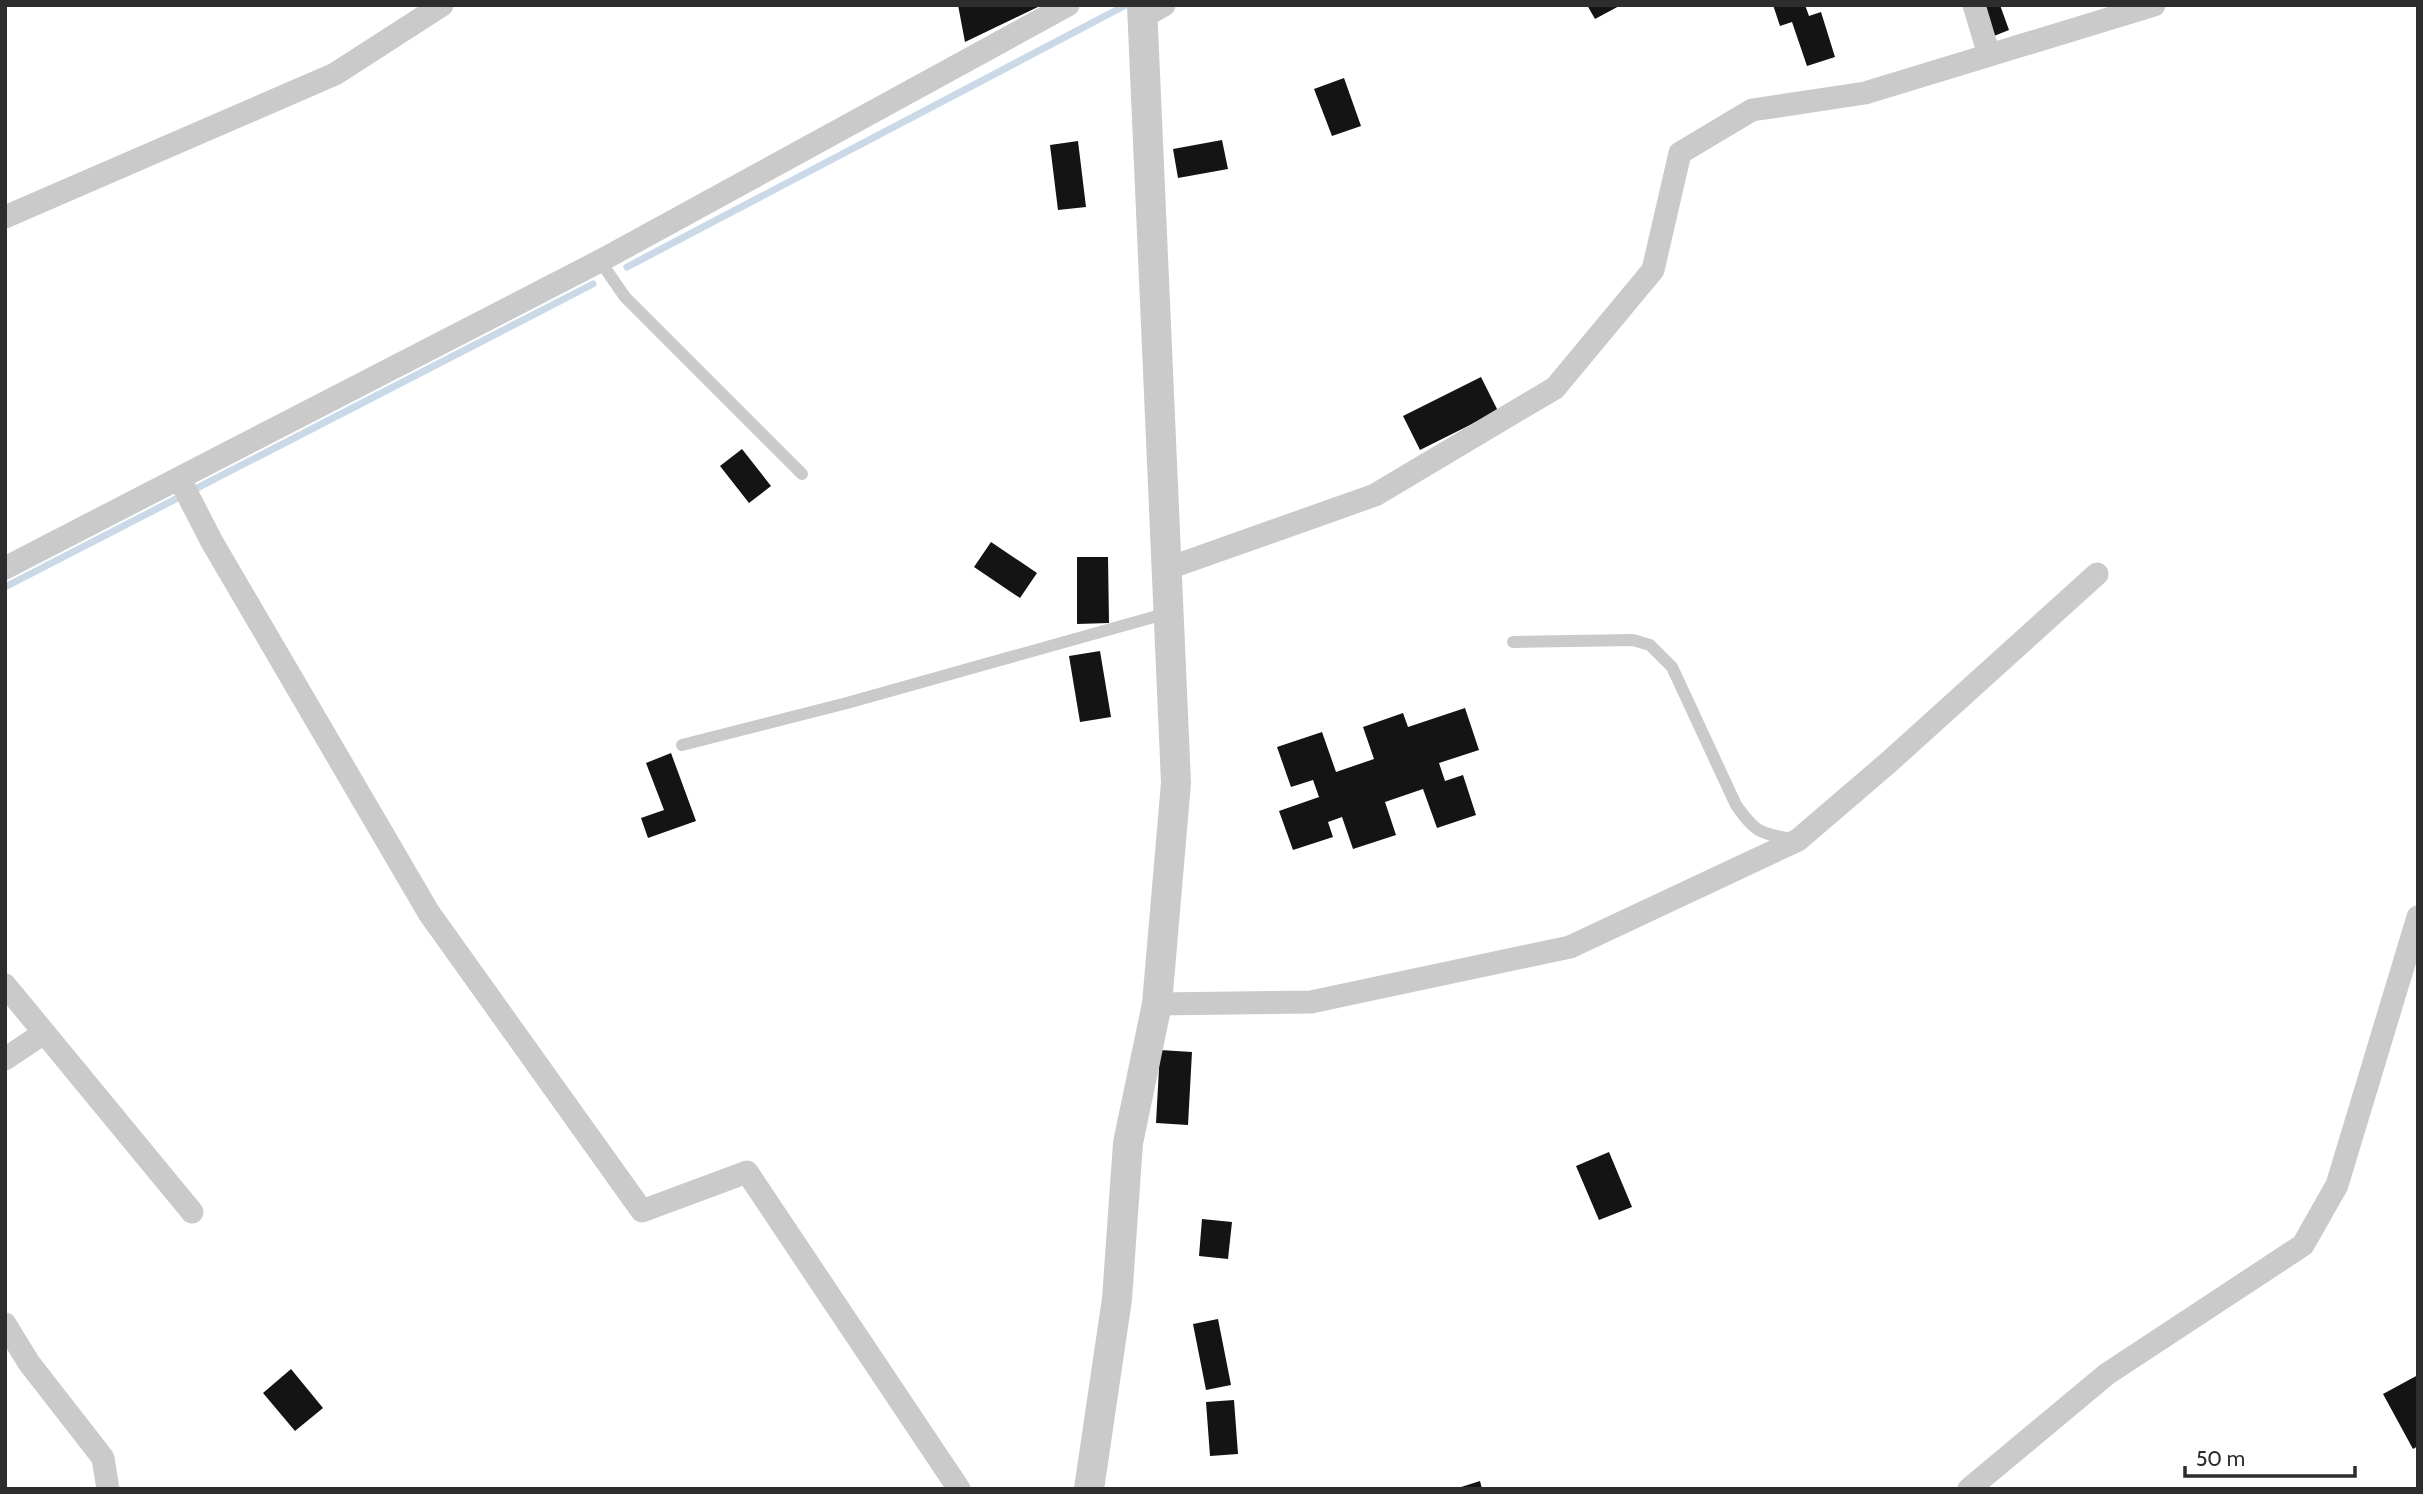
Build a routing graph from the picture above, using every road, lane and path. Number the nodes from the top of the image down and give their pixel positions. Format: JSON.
{"nodes":[{"id":1,"x":442,"y":5,"type":"edge"},
{"id":2,"x":1068,"y":5,"type":"edge"},
{"id":3,"x":1974,"y":5,"type":"edge"},
{"id":4,"x":2154,"y":5,"type":"edge"},
{"id":5,"x":1150,"y":9,"type":"edge"},
{"id":6,"x":1989,"y":55,"type":"junction"},
{"id":7,"x":5,"y":217,"type":"edge"},
{"id":8,"x":600,"y":261,"type":"junction"},
{"id":9,"x":802,"y":474,"type":"dead end"},
{"id":10,"x":184,"y":488,"type":"junction"},
{"id":11,"x":5,"y":568,"type":"edge"},
{"id":12,"x":1166,"y":569,"type":"junction"},
{"id":13,"x":2096,"y":574,"type":"dead end"},
{"id":14,"x":1168,"y":613,"type":"junction"},
{"id":15,"x":1513,"y":642,"type":"dead end"},
{"id":16,"x":682,"y":745,"type":"dead end"},
{"id":17,"x":1798,"y":840,"type":"junction"},
{"id":18,"x":2418,"y":917,"type":"edge"},
{"id":19,"x":5,"y":985,"type":"edge"},
{"id":20,"x":1157,"y":1004,"type":"junction"},
{"id":21,"x":44,"y":1033,"type":"junction"},
{"id":22,"x":5,"y":1059,"type":"edge"},
{"id":23,"x":192,"y":1212,"type":"dead end"},
{"id":24,"x":5,"y":1324,"type":"edge"},
{"id":25,"x":108,"y":1489,"type":"edge"},
{"id":26,"x":959,"y":1489,"type":"edge"},
{"id":27,"x":1089,"y":1489,"type":"edge"},
{"id":28,"x":1969,"y":1489,"type":"edge"}],
"edges":[{"from":1,"to":7,"type":"street"},
{"from":2,"to":8,"type":"street"},
{"from":3,"to":6,"type":"street"},
{"from":4,"to":6,"type":"street"},
{"from":5,"to":12,"type":"street"},
{"from":6,"to":12,"type":"street"},
{"from":8,"to":9,"type":"lane"},
{"from":8,"to":10,"type":"street"},
{"from":10,"to":11,"type":"street"},
{"from":10,"to":26,"type":"street"},
{"from":12,"to":14,"type":"street"},
{"from":13,"to":17,"type":"street"},
{"from":14,"to":16,"type":"lane"},
{"from":14,"to":20,"type":"street"},
{"from":15,"to":17,"type":"lane"},
{"from":17,"to":20,"type":"street"},
{"from":18,"to":28,"type":"street"},
{"from":19,"to":21,"type":"street"},
{"from":20,"to":27,"type":"street"},
{"from":21,"to":22,"type":"street"},
{"from":21,"to":23,"type":"street"},
{"from":24,"to":25,"type":"street"}]}
